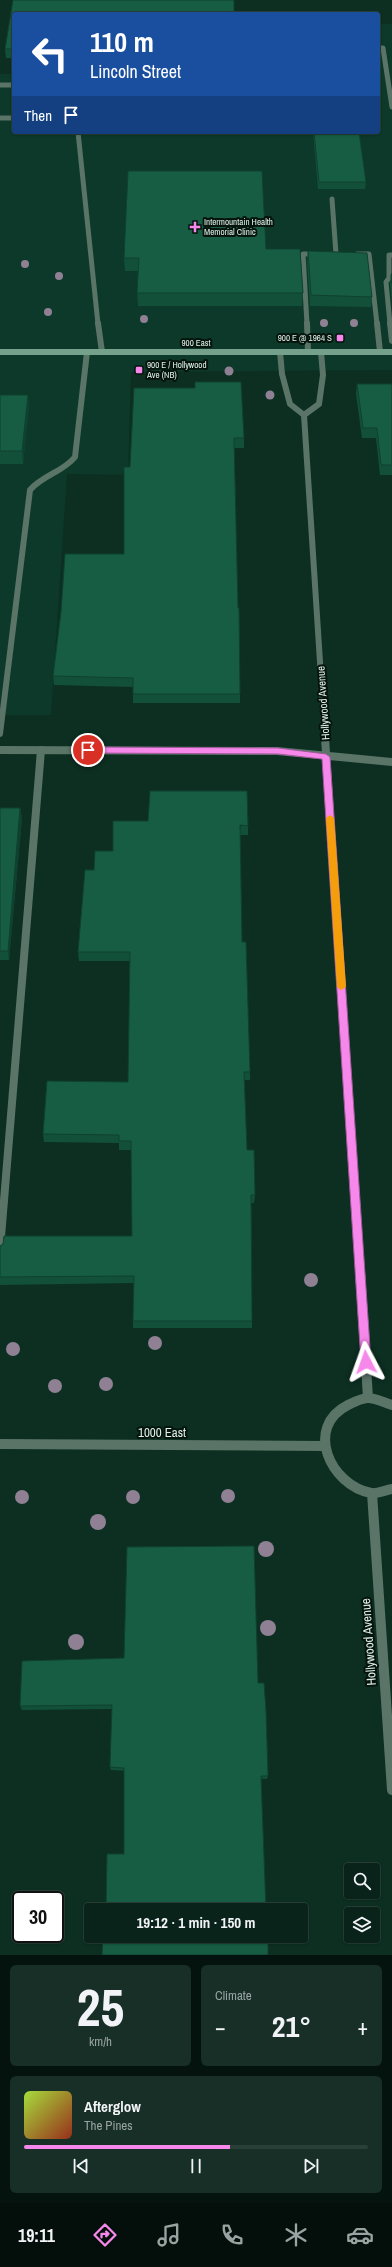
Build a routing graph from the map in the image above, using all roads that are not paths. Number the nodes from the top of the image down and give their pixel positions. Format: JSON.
{"nodes":[{"id":1,"x":380,"y":48,"type":"edge"},
{"id":2,"x":0,"y":85,"type":"edge"},
{"id":3,"x":12,"y":85,"type":"edge"},
{"id":4,"x":392,"y":107,"type":"edge"},
{"id":5,"x":0,"y":118,"type":"edge"},
{"id":6,"x":12,"y":118,"type":"edge"},
{"id":7,"x":78,"y":134,"type":"edge"},
{"id":8,"x":332,"y":199,"type":"dead end"},
{"id":9,"x":323,"y":254,"type":"edge"},
{"id":10,"x":329,"y":254,"type":"edge"},
{"id":11,"x":336,"y":254,"type":"junction"},
{"id":12,"x":342,"y":254,"type":"edge"},
{"id":13,"x":349,"y":254,"type":"edge"},
{"id":14,"x":392,"y":255,"type":"edge"},
{"id":15,"x":392,"y":342,"type":"edge"},
{"id":16,"x":0,"y":352,"type":"edge"},
{"id":17,"x":87,"y":352,"type":"junction"},
{"id":18,"x":102,"y":352,"type":"junction"},
{"id":19,"x":280,"y":352,"type":"junction"},
{"id":20,"x":308,"y":352,"type":"junction"},
{"id":21,"x":321,"y":352,"type":"junction"},
{"id":22,"x":380,"y":352,"type":"junction"},
{"id":23,"x":392,"y":352,"type":"edge"},
{"id":24,"x":304,"y":415,"type":"junction"},
{"id":25,"x":0,"y":734,"type":"edge"},
{"id":26,"x":0,"y":750,"type":"edge"},
{"id":27,"x":41,"y":750,"type":"junction"},
{"id":28,"x":326,"y":757,"type":"junction"},
{"id":29,"x":392,"y":762,"type":"edge"},
{"id":30,"x":0,"y":1249,"type":"edge"},
{"id":31,"x":368,"y":1398,"type":"junction"},
{"id":32,"x":392,"y":1405,"type":"edge"},
{"id":33,"x":0,"y":1444,"type":"edge"},
{"id":34,"x":324,"y":1446,"type":"junction"},
{"id":35,"x":392,"y":1489,"type":"edge"},
{"id":36,"x":372,"y":1493,"type":"junction"},
{"id":37,"x":392,"y":1790,"type":"edge"}],
"edges":[{"from":1,"to":4,"type":"street"},
{"from":2,"to":3,"type":"street"},
{"from":5,"to":6,"type":"street"},
{"from":7,"to":18,"type":"street"},
{"from":8,"to":11,"type":"street"},
{"from":9,"to":20,"type":"street"},
{"from":10,"to":11,"type":"street"},
{"from":11,"to":12,"type":"street"},
{"from":13,"to":22,"type":"street"},
{"from":14,"to":15,"type":"street"},
{"from":16,"to":17,"type":"street","name":"900 East"},
{"from":17,"to":18,"type":"street","name":"900 East"},
{"from":17,"to":25,"type":"street"},
{"from":18,"to":19,"type":"street","name":"900 East"},
{"from":19,"to":20,"type":"street","name":"900 East"},
{"from":19,"to":24,"type":"street"},
{"from":20,"to":21,"type":"street","name":"900 East"},
{"from":21,"to":22,"type":"street","name":"900 East"},
{"from":21,"to":24,"type":"street"},
{"from":22,"to":23,"type":"street","name":"900 East"},
{"from":24,"to":28,"type":"street","name":"Hollywood Avenue"},
{"from":26,"to":27,"type":"street"},
{"from":27,"to":28,"type":"street"},
{"from":27,"to":30,"type":"street"},
{"from":28,"to":29,"type":"street"},
{"from":28,"to":31,"type":"street","name":"Hollywood Avenue"},
{"from":31,"to":32,"type":"street"},
{"from":31,"to":34,"type":"street"},
{"from":33,"to":34,"type":"street","name":"1000 East"},
{"from":34,"to":36,"type":"street"},
{"from":35,"to":36,"type":"street"},
{"from":36,"to":37,"type":"street","name":"Hollywood Avenue"}]}
